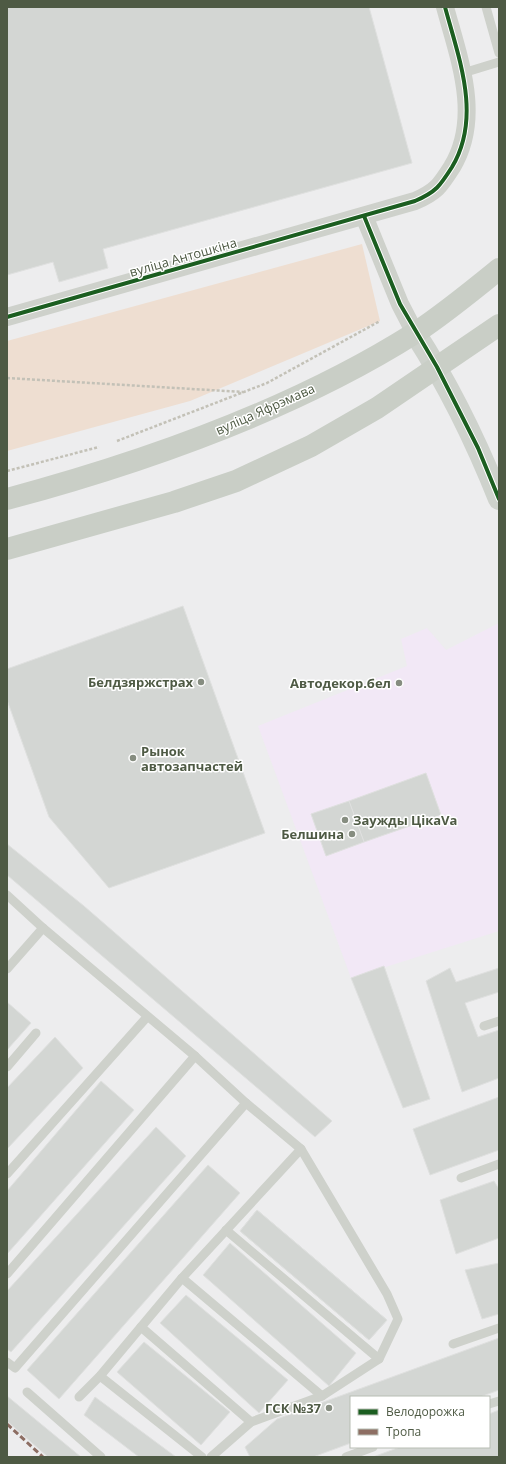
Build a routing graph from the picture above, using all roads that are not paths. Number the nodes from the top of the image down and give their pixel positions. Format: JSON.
{"nodes":[{"id":1,"x":445,"y":7,"type":"edge"},
{"id":2,"x":486,"y":7,"type":"edge"},
{"id":3,"x":499,"y":53,"type":"edge"},
{"id":4,"x":499,"y":62,"type":"edge"},
{"id":5,"x":463,"y":73,"type":"junction"},
{"id":6,"x":364,"y":216,"type":"junction"},
{"id":7,"x":499,"y":269,"type":"edge"},
{"id":8,"x":7,"y":317,"type":"edge"},
{"id":9,"x":499,"y":326,"type":"edge"},
{"id":10,"x":415,"y":333,"type":"junction"},
{"id":11,"x":437,"y":367,"type":"junction"},
{"id":12,"x":7,"y":499,"type":"edge"},
{"id":13,"x":499,"y":499,"type":"edge"},
{"id":14,"x":7,"y":549,"type":"edge"},
{"id":15,"x":7,"y":895,"type":"edge"},
{"id":16,"x":43,"y":928,"type":"junction"},
{"id":17,"x":7,"y":969,"type":"edge"},
{"id":18,"x":147,"y":1016,"type":"junction"},
{"id":19,"x":499,"y":1021,"type":"edge"},
{"id":20,"x":484,"y":1026,"type":"dead end"},
{"id":21,"x":36,"y":1034,"type":"dead end"},
{"id":22,"x":196,"y":1056,"type":"junction"},
{"id":23,"x":7,"y":1067,"type":"edge"},
{"id":24,"x":246,"y":1103,"type":"junction"},
{"id":25,"x":301,"y":1149,"type":"junction"},
{"id":26,"x":499,"y":1164,"type":"edge"},
{"id":27,"x":7,"y":1174,"type":"edge"},
{"id":28,"x":461,"y":1178,"type":"dead end"},
{"id":29,"x":226,"y":1230,"type":"junction"},
{"id":30,"x":7,"y":1274,"type":"edge"},
{"id":31,"x":182,"y":1278,"type":"junction"},
{"id":32,"x":141,"y":1326,"type":"junction"},
{"id":33,"x":499,"y":1328,"type":"edge"},
{"id":34,"x":453,"y":1344,"type":"dead end"},
{"id":35,"x":379,"y":1359,"type":"junction"},
{"id":36,"x":7,"y":1362,"type":"edge"},
{"id":37,"x":100,"y":1376,"type":"junction"},
{"id":38,"x":27,"y":1392,"type":"dead end"},
{"id":39,"x":322,"y":1396,"type":"junction"},
{"id":40,"x":79,"y":1397,"type":"dead end"},
{"id":41,"x":251,"y":1422,"type":"junction"},
{"id":42,"x":370,"y":1448,"type":"edge"},
{"id":43,"x":101,"y":1457,"type":"edge"},
{"id":44,"x":202,"y":1457,"type":"edge"},
{"id":45,"x":210,"y":1457,"type":"edge"},
{"id":46,"x":346,"y":1457,"type":"edge"}],
"edges":[{"from":1,"to":5,"type":"street","name":"вуліца Антошкіна"},
{"from":2,"to":3,"type":"lane"},
{"from":4,"to":5,"type":"lane"},
{"from":5,"to":6,"type":"street","name":"вуліца Антошкіна"},
{"from":6,"to":8,"type":"street","name":"вуліца Антошкіна"},
{"from":6,"to":10,"type":"street"},
{"from":7,"to":10,"type":"main road","name":"вуліца Яфрэмава"},
{"from":9,"to":11,"type":"main road"},
{"from":10,"to":11,"type":"street"},
{"from":10,"to":12,"type":"main road","name":"вуліца Яфрэмава"},
{"from":11,"to":13,"type":"street"},
{"from":11,"to":14,"type":"main road"},
{"from":15,"to":16,"type":"lane"},
{"from":16,"to":17,"type":"lane"},
{"from":16,"to":18,"type":"lane"},
{"from":18,"to":22,"type":"lane"},
{"from":18,"to":27,"type":"lane"},
{"from":19,"to":20,"type":"lane"},
{"from":21,"to":23,"type":"lane"},
{"from":22,"to":24,"type":"lane"},
{"from":22,"to":30,"type":"lane"},
{"from":24,"to":25,"type":"lane"},
{"from":24,"to":36,"type":"lane"},
{"from":25,"to":29,"type":"lane"},
{"from":25,"to":35,"type":"lane"},
{"from":26,"to":28,"type":"lane"},
{"from":29,"to":31,"type":"lane"},
{"from":29,"to":35,"type":"lane"},
{"from":31,"to":32,"type":"lane"},
{"from":31,"to":39,"type":"lane"},
{"from":32,"to":37,"type":"lane"},
{"from":32,"to":41,"type":"lane"},
{"from":33,"to":34,"type":"lane"},
{"from":35,"to":39,"type":"lane"},
{"from":37,"to":40,"type":"lane"},
{"from":37,"to":44,"type":"lane"},
{"from":38,"to":43,"type":"lane"},
{"from":39,"to":41,"type":"lane"},
{"from":41,"to":45,"type":"lane"},
{"from":42,"to":46,"type":"lane"}]}
